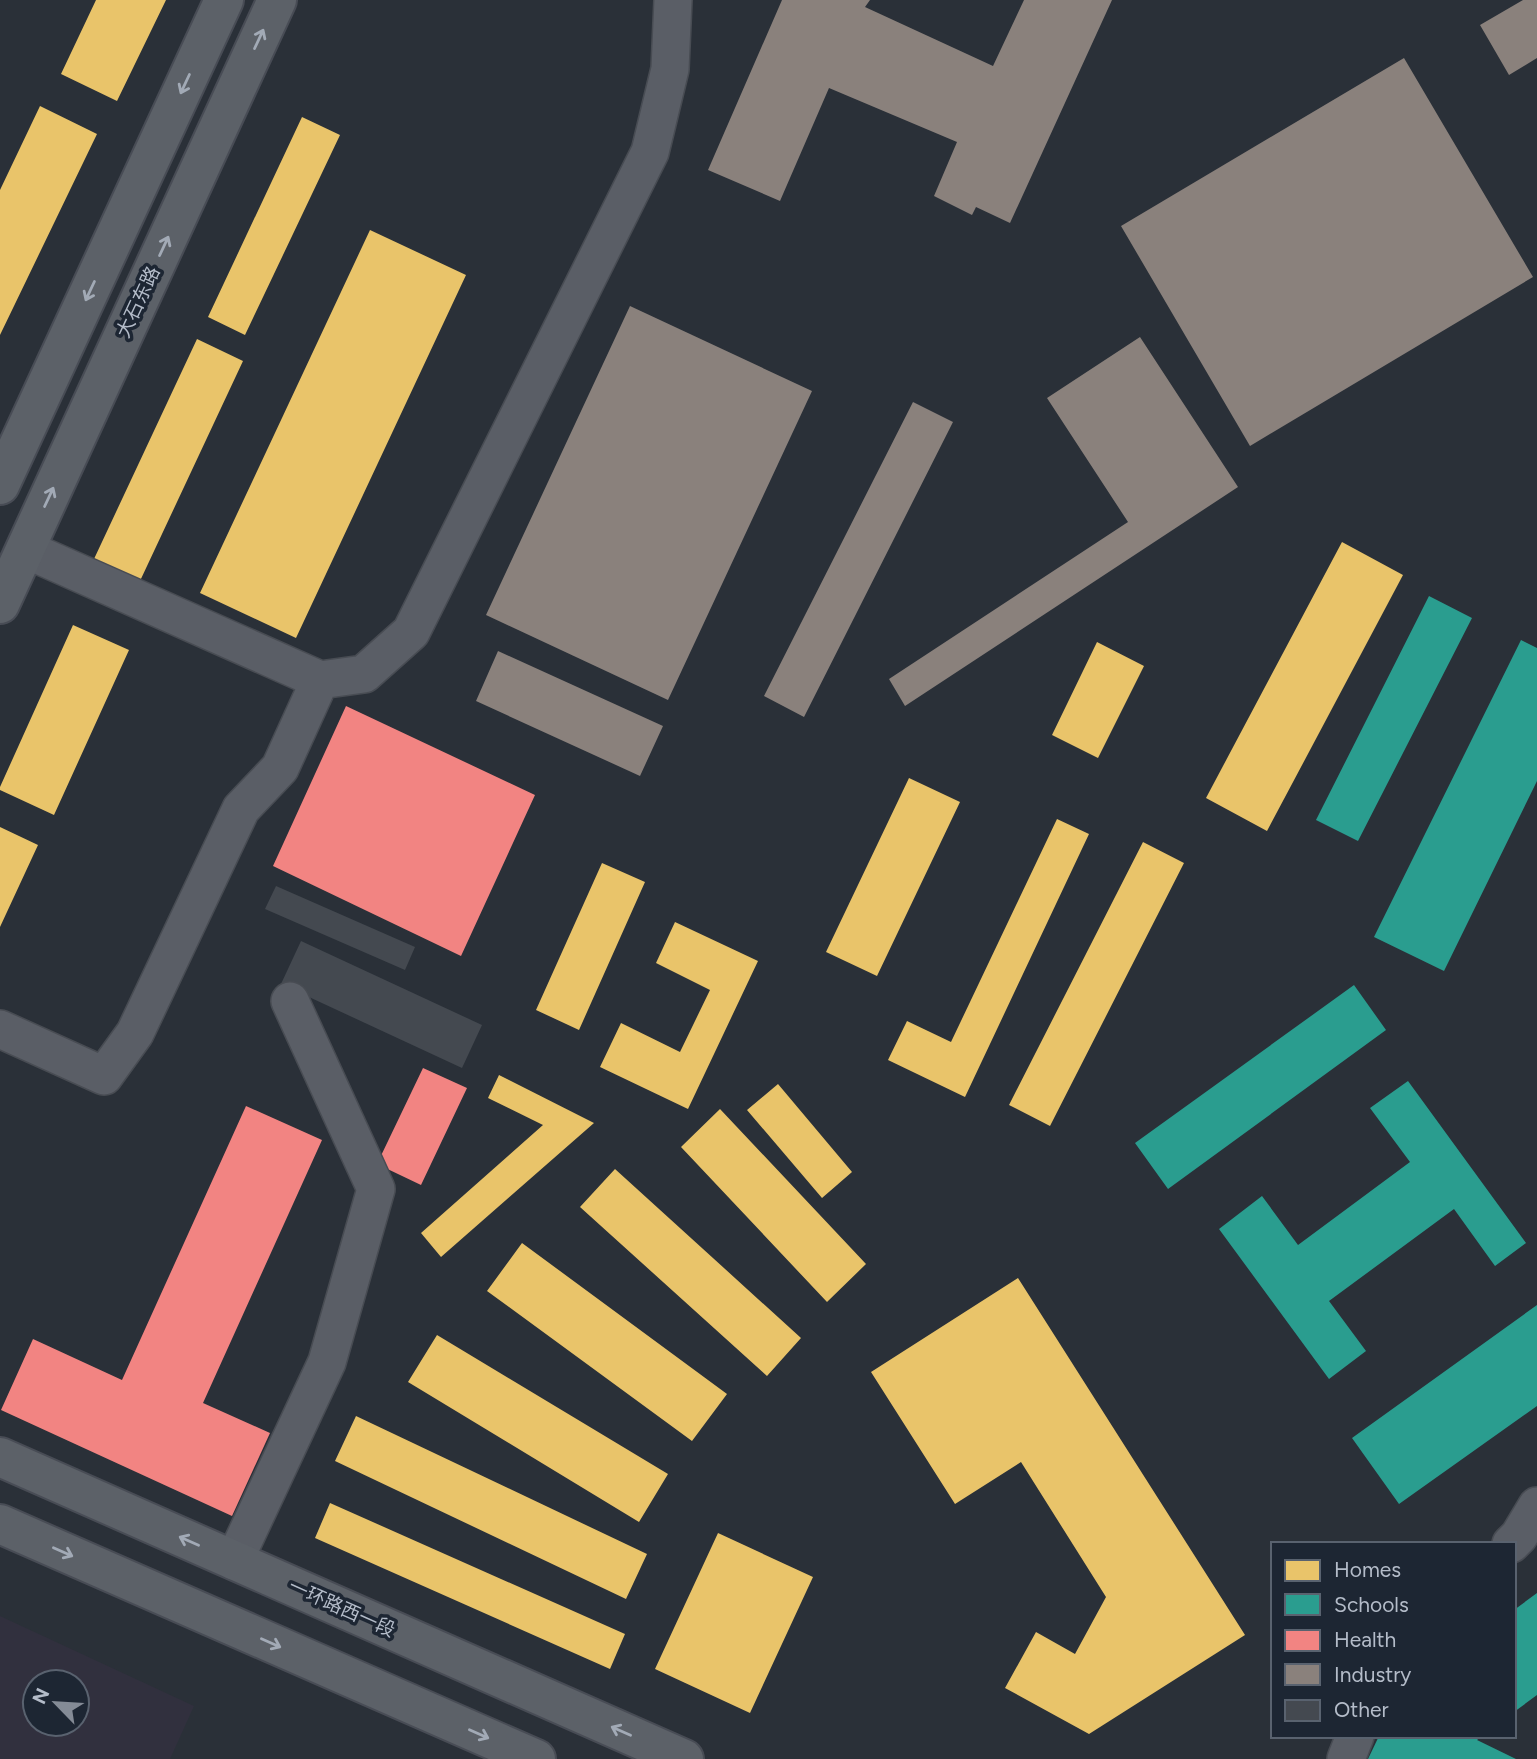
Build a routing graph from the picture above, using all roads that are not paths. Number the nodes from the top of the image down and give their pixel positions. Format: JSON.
{"nodes":[{"id":1,"x":224,"y":0,"type":"edge"},
{"id":2,"x":277,"y":0,"type":"edge"},
{"id":3,"x":673,"y":0,"type":"edge"},
{"id":4,"x":0,"y":485,"type":"edge"},
{"id":5,"x":25,"y":549,"type":"junction"},
{"id":6,"x":0,"y":604,"type":"edge"},
{"id":7,"x":320,"y":680,"type":"junction"},
{"id":8,"x":290,"y":1001,"type":"dead end"},
{"id":9,"x":0,"y":1029,"type":"edge"},
{"id":10,"x":0,"y":1457,"type":"edge"},
{"id":11,"x":1537,"y":1506,"type":"edge"},
{"id":12,"x":0,"y":1524,"type":"edge"},
{"id":13,"x":1513,"y":1542,"type":"edge"},
{"id":14,"x":234,"y":1561,"type":"junction"},
{"id":15,"x":1354,"y":1738,"type":"edge"},
{"id":16,"x":536,"y":1759,"type":"edge"},
{"id":17,"x":684,"y":1759,"type":"edge"},
{"id":18,"x":1346,"y":1759,"type":"edge"}],
"edges":[{"from":1,"to":4,"type":"main road","one_way":true},
{"from":5,"to":2,"type":"main road","name":"大石东路","one_way":true},
{"from":3,"to":7,"type":"lane"},
{"from":5,"to":6,"type":"main road","name":"大石东路"},
{"from":5,"to":7,"type":"lane"},
{"from":7,"to":9,"type":"lane"},
{"from":8,"to":14,"type":"lane"},
{"from":14,"to":10,"type":"main road","name":"一环路西一段","one_way":true},
{"from":11,"to":13,"type":"lane"},
{"from":12,"to":16,"type":"main road","one_way":true},
{"from":17,"to":14,"type":"main road","name":"一环路西一段","one_way":true},
{"from":15,"to":18,"type":"lane"}]}
